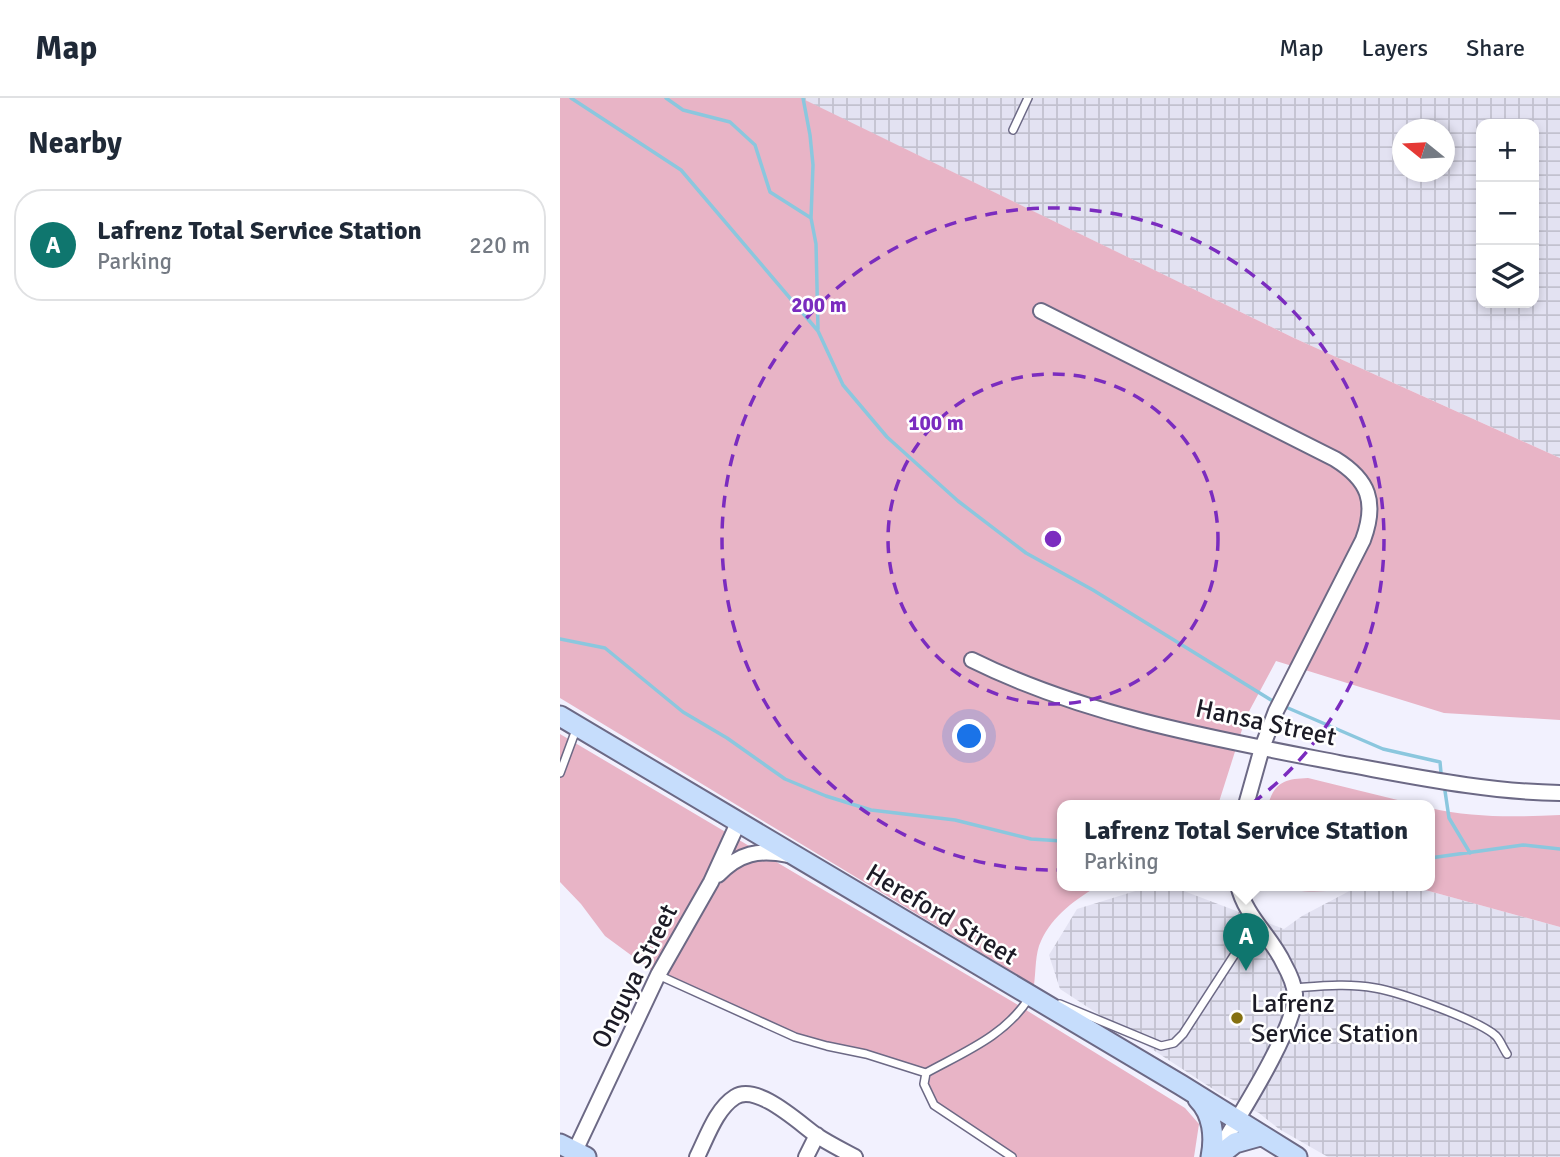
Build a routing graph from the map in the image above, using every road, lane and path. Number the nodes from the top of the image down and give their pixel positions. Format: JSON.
{"nodes":[{"id":1,"x":1028,"y":98,"type":"edge"},
{"id":2,"x":1013,"y":130,"type":"dead end"},
{"id":3,"x":1041,"y":312,"type":"dead end"},
{"id":4,"x":972,"y":660,"type":"dead end"},
{"id":5,"x":560,"y":716,"type":"edge"},
{"id":6,"x":577,"y":726,"type":"junction"},
{"id":7,"x":1262,"y":748,"type":"junction"},
{"id":8,"x":560,"y":772,"type":"edge"},
{"id":9,"x":1560,"y":793,"type":"edge"},
{"id":10,"x":1247,"y":800,"type":"edge"},
{"id":11,"x":738,"y":824,"type":"junction"},
{"id":12,"x":796,"y":857,"type":"junction"},
{"id":13,"x":711,"y":882,"type":"junction"},
{"id":14,"x":1239,"y":891,"type":"edge"},
{"id":15,"x":1255,"y":923,"type":"junction"},
{"id":16,"x":658,"y":975,"type":"junction"},
{"id":17,"x":1293,"y":988,"type":"junction"},
{"id":18,"x":1030,"y":996,"type":"junction"},
{"id":19,"x":1507,"y":1054,"type":"dead end"},
{"id":20,"x":926,"y":1073,"type":"junction"},
{"id":21,"x":1181,"y":1085,"type":"junction"},
{"id":22,"x":1236,"y":1121,"type":"junction"},
{"id":23,"x":817,"y":1135,"type":"junction"},
{"id":24,"x":1260,"y":1136,"type":"junction"},
{"id":25,"x":574,"y":1151,"type":"edge"},
{"id":26,"x":697,"y":1157,"type":"edge"},
{"id":27,"x":806,"y":1157,"type":"edge"},
{"id":28,"x":855,"y":1157,"type":"edge"},
{"id":29,"x":1012,"y":1157,"type":"edge"},
{"id":30,"x":1214,"y":1157,"type":"edge"},
{"id":31,"x":1297,"y":1157,"type":"edge"}],
"edges":[{"from":1,"to":2,"type":"lane"},
{"from":3,"to":7,"type":"street"},
{"from":4,"to":7,"type":"street","name":"Hansa Street"},
{"from":5,"to":6,"type":"main road","name":"Hereford Street"},
{"from":6,"to":8,"type":"lane"},
{"from":6,"to":11,"type":"main road","name":"Hereford Street"},
{"from":7,"to":9,"type":"street","name":"Hansa Street"},
{"from":7,"to":10,"type":"street"},
{"from":11,"to":12,"type":"main road","name":"Hereford Street"},
{"from":11,"to":13,"type":"street","name":"Onguya Street"},
{"from":12,"to":13,"type":"street"},
{"from":12,"to":18,"type":"main road","name":"Hereford Street"},
{"from":13,"to":16,"type":"street","name":"Onguya Street"},
{"from":14,"to":15,"type":"street"},
{"from":15,"to":17,"type":"street"},
{"from":15,"to":18,"type":"lane"},
{"from":16,"to":20,"type":"lane"},
{"from":16,"to":25,"type":"street","name":"Onguya Street"},
{"from":17,"to":19,"type":"lane"},
{"from":17,"to":22,"type":"street"},
{"from":18,"to":20,"type":"lane"},
{"from":18,"to":21,"type":"main road","name":"Hereford Street"},
{"from":20,"to":29,"type":"lane"},
{"from":21,"to":22,"type":"main road","name":"Hereford Street"},
{"from":21,"to":30,"type":"main road"},
{"from":22,"to":24,"type":"main road","name":"Hereford Street"},
{"from":22,"to":30,"type":"street"},
{"from":23,"to":26,"type":"street"},
{"from":23,"to":27,"type":"street"},
{"from":23,"to":28,"type":"street"},
{"from":24,"to":30,"type":"main road"},
{"from":24,"to":31,"type":"main road","name":"Hereford Street"}]}
